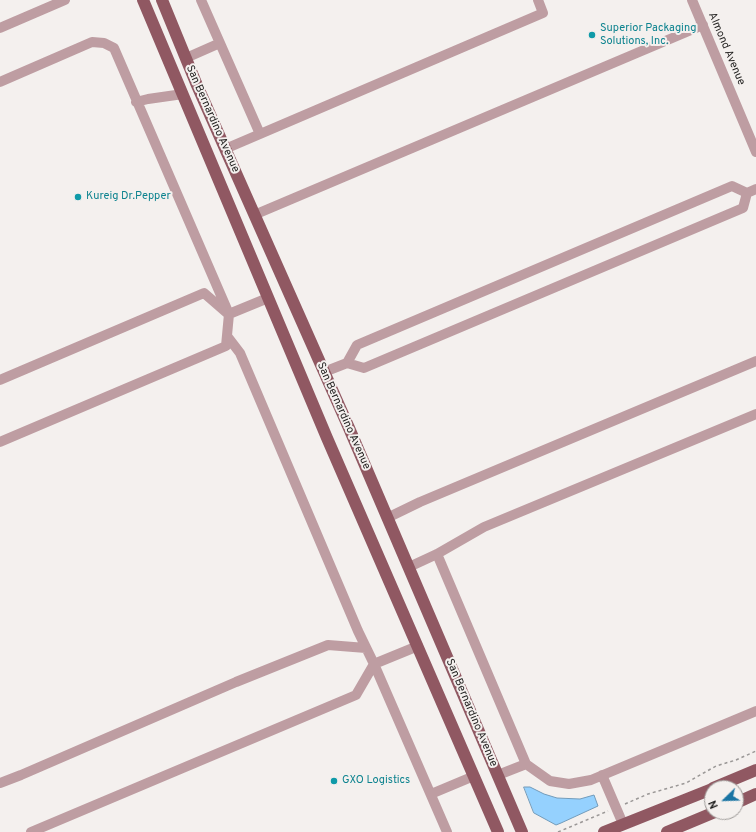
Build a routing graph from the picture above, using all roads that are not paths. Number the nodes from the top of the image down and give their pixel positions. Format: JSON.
{"nodes":[{"id":1,"x":65,"y":0,"type":"edge"},
{"id":2,"x":143,"y":0,"type":"edge"},
{"id":3,"x":162,"y":0,"type":"edge"},
{"id":4,"x":201,"y":0,"type":"edge"},
{"id":5,"x":538,"y":0,"type":"edge"},
{"id":6,"x":692,"y":0,"type":"edge"},
{"id":7,"x":703,"y":25,"type":"junction"},
{"id":8,"x":0,"y":28,"type":"edge"},
{"id":9,"x":220,"y":43,"type":"junction"},
{"id":10,"x":186,"y":58,"type":"junction"},
{"id":11,"x":0,"y":82,"type":"edge"},
{"id":12,"x":183,"y":94,"type":"junction"},
{"id":13,"x":136,"y":102,"type":"junction"},
{"id":14,"x":260,"y":134,"type":"junction"},
{"id":15,"x":225,"y":149,"type":"junction"},
{"id":16,"x":756,"y":152,"type":"edge"},
{"id":17,"x":752,"y":191,"type":"edge"},
{"id":18,"x":254,"y":215,"type":"junction"},
{"id":19,"x":268,"y":298,"type":"junction"},
{"id":20,"x":229,"y":314,"type":"junction"},
{"id":21,"x":227,"y":336,"type":"junction"},
{"id":22,"x":756,"y":361,"type":"edge"},
{"id":23,"x":347,"y":363,"type":"junction"},
{"id":24,"x":324,"y":372,"type":"junction"},
{"id":25,"x":0,"y":380,"type":"edge"},
{"id":26,"x":756,"y":414,"type":"edge"},
{"id":27,"x":0,"y":442,"type":"edge"},
{"id":28,"x":387,"y":518,"type":"junction"},
{"id":29,"x":437,"y":554,"type":"junction"},
{"id":30,"x":408,"y":567,"type":"junction"},
{"id":31,"x":418,"y":646,"type":"junction"},
{"id":32,"x":366,"y":648,"type":"junction"},
{"id":33,"x":374,"y":664,"type":"junction"},
{"id":34,"x":756,"y":710,"type":"edge"},
{"id":35,"x":526,"y":764,"type":"junction"},
{"id":36,"x":756,"y":770,"type":"edge"},
{"id":37,"x":498,"y":775,"type":"junction"},
{"id":38,"x":602,"y":775,"type":"junction"},
{"id":39,"x":474,"y":776,"type":"junction"},
{"id":40,"x":732,"y":780,"type":"edge"},
{"id":41,"x":0,"y":783,"type":"edge"},
{"id":42,"x":704,"y":792,"type":"edge"},
{"id":43,"x":431,"y":794,"type":"junction"},
{"id":44,"x":756,"y":794,"type":"edge"},
{"id":45,"x":744,"y":799,"type":"edge"},
{"id":46,"x":704,"y":816,"type":"edge"},
{"id":47,"x":623,"y":824,"type":"junction"},
{"id":48,"x":31,"y":832,"type":"edge"},
{"id":49,"x":446,"y":832,"type":"edge"},
{"id":50,"x":498,"y":832,"type":"edge"},
{"id":51,"x":522,"y":832,"type":"edge"},
{"id":52,"x":604,"y":832,"type":"edge"},
{"id":53,"x":667,"y":832,"type":"edge"}],
"edges":[{"from":1,"to":8,"type":"street"},
{"from":2,"to":12,"type":"main road","name":"San Bernardino Avenue"},
{"from":3,"to":10,"type":"main road","name":"San Bernardino Avenue"},
{"from":4,"to":9,"type":"street"},
{"from":5,"to":14,"type":"street"},
{"from":6,"to":7,"type":"street","name":"Almond Avenue"},
{"from":7,"to":16,"type":"street","name":"Almond Avenue"},
{"from":7,"to":18,"type":"street"},
{"from":9,"to":10,"type":"street"},
{"from":9,"to":14,"type":"street"},
{"from":10,"to":15,"type":"main road","name":"San Bernardino Avenue"},
{"from":11,"to":13,"type":"street"},
{"from":12,"to":13,"type":"street"},
{"from":12,"to":19,"type":"main road","name":"San Bernardino Avenue"},
{"from":13,"to":20,"type":"street"},
{"from":14,"to":15,"type":"street"},
{"from":15,"to":18,"type":"main road","name":"San Bernardino Avenue"},
{"from":17,"to":23,"type":"street"},
{"from":17,"to":23,"type":"street"},
{"from":18,"to":24,"type":"main road","name":"San Bernardino Avenue"},
{"from":19,"to":20,"type":"street"},
{"from":19,"to":31,"type":"main road","name":"San Bernardino Avenue"},
{"from":20,"to":21,"type":"street"},
{"from":20,"to":25,"type":"street"},
{"from":21,"to":27,"type":"street"},
{"from":21,"to":32,"type":"street"},
{"from":22,"to":28,"type":"street"},
{"from":23,"to":24,"type":"street"},
{"from":24,"to":28,"type":"main road","name":"San Bernardino Avenue"},
{"from":26,"to":29,"type":"street"},
{"from":28,"to":30,"type":"main road","name":"San Bernardino Avenue"},
{"from":29,"to":30,"type":"street"},
{"from":29,"to":35,"type":"street"},
{"from":30,"to":37,"type":"main road","name":"San Bernardino Avenue"},
{"from":31,"to":33,"type":"street"},
{"from":31,"to":39,"type":"main road","name":"San Bernardino Avenue"},
{"from":32,"to":33,"type":"street"},
{"from":32,"to":41,"type":"street"},
{"from":33,"to":43,"type":"street"},
{"from":33,"to":48,"type":"street"},
{"from":34,"to":38,"type":"street"},
{"from":35,"to":37,"type":"street"},
{"from":35,"to":38,"type":"street"},
{"from":36,"to":40,"type":"main road"},
{"from":37,"to":51,"type":"main road","name":"San Bernardino Avenue"},
{"from":38,"to":47,"type":"street"},
{"from":39,"to":43,"type":"street"},
{"from":39,"to":50,"type":"main road","name":"San Bernardino Avenue"},
{"from":42,"to":47,"type":"main road"},
{"from":43,"to":49,"type":"street"},
{"from":44,"to":45,"type":"main road"},
{"from":46,"to":53,"type":"main road"},
{"from":47,"to":52,"type":"main road"}]}
